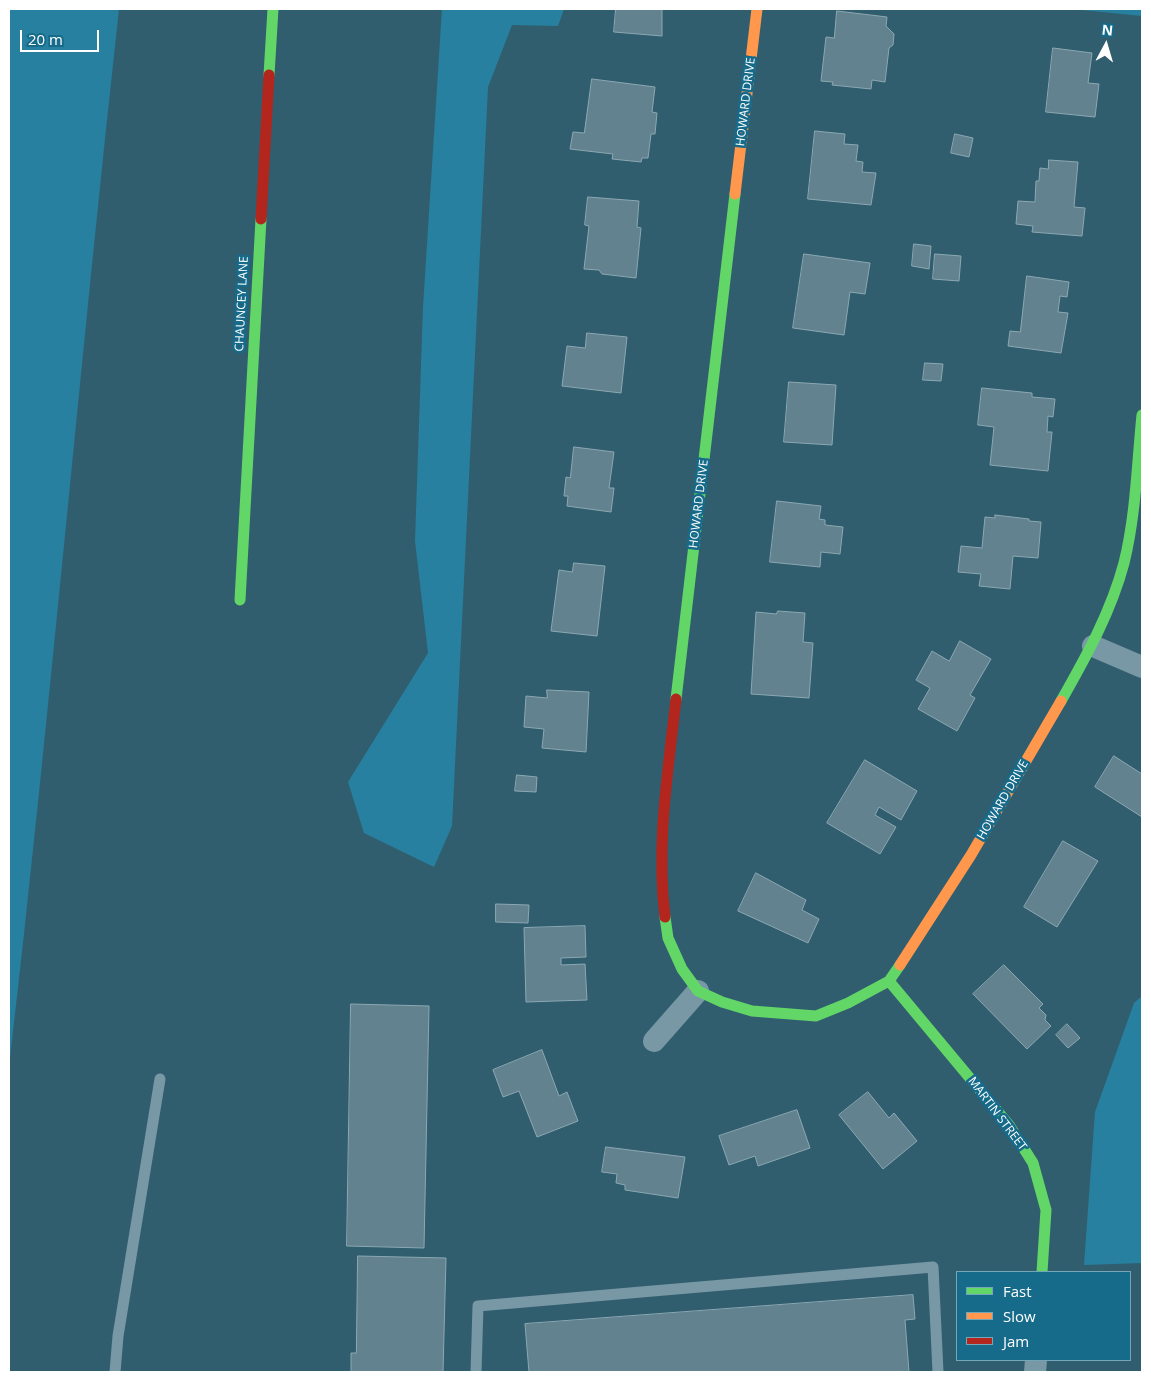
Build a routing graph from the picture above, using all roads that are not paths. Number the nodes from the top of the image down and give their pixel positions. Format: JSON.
{"nodes":[{"id":1,"x":273,"y":9,"type":"edge"},
{"id":2,"x":757,"y":9,"type":"edge"},
{"id":3,"x":1142,"y":415,"type":"edge"},
{"id":4,"x":240,"y":600,"type":"dead end"},
{"id":5,"x":1093,"y":646,"type":"junction"},
{"id":6,"x":1142,"y":667,"type":"edge"},
{"id":7,"x":889,"y":981,"type":"junction"},
{"id":8,"x":698,"y":991,"type":"junction"},
{"id":9,"x":654,"y":1041,"type":"dead end"},
{"id":10,"x":160,"y":1079,"type":"dead end"},
{"id":11,"x":1042,"y":1271,"type":"edge"},
{"id":12,"x":115,"y":1372,"type":"edge"},
{"id":13,"x":476,"y":1372,"type":"edge"},
{"id":14,"x":938,"y":1372,"type":"edge"}],
"edges":[{"from":1,"to":4,"type":"street","name":"CHAUNCEY LANE"},
{"from":2,"to":8,"type":"street","name":"HOWARD DRIVE"},
{"from":3,"to":5,"type":"street","name":"HOWARD DRIVE"},
{"from":5,"to":6,"type":"street"},
{"from":5,"to":7,"type":"street","name":"HOWARD DRIVE"},
{"from":7,"to":8,"type":"street","name":"HOWARD DRIVE"},
{"from":7,"to":11,"type":"street","name":"MARTIN STREET"},
{"from":8,"to":9,"type":"street"},
{"from":10,"to":12,"type":"lane"},
{"from":13,"to":14,"type":"lane"}]}
